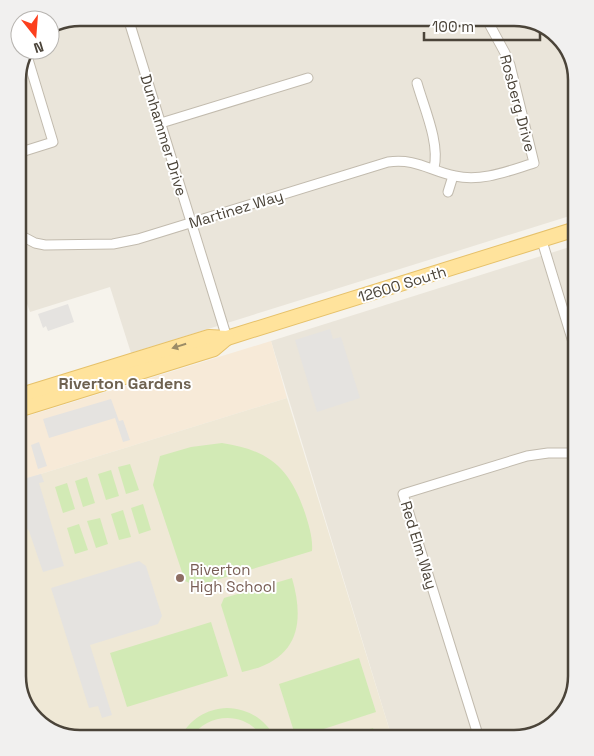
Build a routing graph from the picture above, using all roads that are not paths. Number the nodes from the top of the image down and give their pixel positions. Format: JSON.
{"nodes":[{"id":1,"x":130,"y":26,"type":"edge"},
{"id":2,"x":490,"y":26,"type":"edge"},
{"id":3,"x":29,"y":63,"type":"edge"},
{"id":4,"x":308,"y":78,"type":"dead end"},
{"id":5,"x":416,"y":83,"type":"dead end"},
{"id":6,"x":160,"y":123,"type":"junction"},
{"id":7,"x":26,"y":151,"type":"edge"},
{"id":8,"x":534,"y":163,"type":"joint"},
{"id":9,"x":434,"y":168,"type":"junction"},
{"id":10,"x":453,"y":176,"type":"junction"},
{"id":11,"x":448,"y":192,"type":"dead end"},
{"id":12,"x":191,"y":223,"type":"junction"},
{"id":13,"x":568,"y":232,"type":"edge"},
{"id":14,"x":26,"y":238,"type":"edge"},
{"id":15,"x":542,"y":241,"type":"junction"},
{"id":16,"x":568,"y":326,"type":"edge"},
{"id":17,"x":227,"y":338,"type":"junction"},
{"id":18,"x":26,"y":394,"type":"edge"},
{"id":19,"x":26,"y":408,"type":"edge"},
{"id":20,"x":568,"y":453,"type":"edge"},
{"id":21,"x":477,"y":730,"type":"edge"}],
"edges":[{"from":1,"to":6,"type":"street","name":"Dunhammer Drive"},
{"from":2,"to":8,"type":"street","name":"Rosberg Drive"},
{"from":3,"to":7,"type":"street"},
{"from":4,"to":6,"type":"street"},
{"from":5,"to":9,"type":"street"},
{"from":6,"to":12,"type":"street","name":"Dunhammer Drive"},
{"from":8,"to":10,"type":"street","name":"Martinez Way"},
{"from":9,"to":10,"type":"street","name":"Martinez Way"},
{"from":9,"to":12,"type":"street","name":"Martinez Way"},
{"from":10,"to":11,"type":"street"},
{"from":12,"to":14,"type":"street","name":"Martinez Way"},
{"from":12,"to":17,"type":"street","name":"Dunhammer Drive"},
{"from":13,"to":15,"type":"main road","name":"12600 South"},
{"from":15,"to":16,"type":"street"},
{"from":15,"to":17,"type":"main road","name":"12600 South"},
{"from":17,"to":18,"type":"main road","name":"12600 South","one_way":true},
{"from":17,"to":19,"type":"main road","name":"12600 South"},
{"from":20,"to":21,"type":"street","name":"Red Elm Way"}]}
